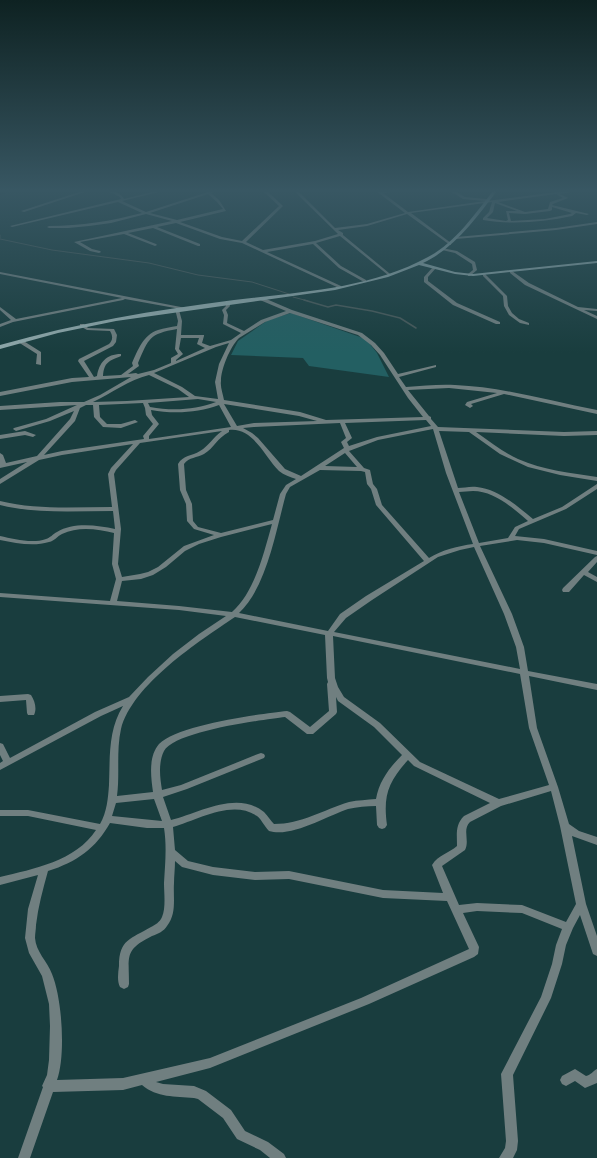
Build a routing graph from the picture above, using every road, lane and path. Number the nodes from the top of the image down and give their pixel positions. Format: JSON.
{"nodes":[{"id":1,"x":82,"y":245,"type":"edge"},
{"id":2,"x":250,"y":245,"type":"edge"},
{"id":3,"x":296,"y":245,"type":"edge"},
{"id":4,"x":316,"y":245,"type":"edge"},
{"id":5,"x":355,"y":245,"type":"edge"},
{"id":6,"x":449,"y":245,"type":"edge"},
{"id":7,"x":444,"y":249,"type":"junction"},
{"id":8,"x":264,"y":251,"type":"junction"},
{"id":9,"x":99,"y":252,"type":"dead end"},
{"id":10,"x":597,"y":262,"type":"edge"},
{"id":11,"x":418,"y":264,"type":"junction"},
{"id":12,"x":434,"y":268,"type":"junction"},
{"id":13,"x":511,"y":272,"type":"junction"},
{"id":14,"x":0,"y":273,"type":"edge"},
{"id":15,"x":388,"y":274,"type":"junction"},
{"id":16,"x":469,"y":275,"type":"junction"},
{"id":17,"x":484,"y":275,"type":"junction"},
{"id":18,"x":364,"y":281,"type":"junction"},
{"id":19,"x":339,"y":287,"type":"junction"},
{"id":20,"x":125,"y":298,"type":"junction"},
{"id":21,"x":262,"y":299,"type":"junction"},
{"id":22,"x":227,"y":303,"type":"junction"},
{"id":23,"x":0,"y":308,"type":"edge"},
{"id":24,"x":576,"y":308,"type":"junction"},
{"id":25,"x":186,"y":309,"type":"junction"},
{"id":26,"x":177,"y":310,"type":"junction"},
{"id":27,"x":597,"y":310,"type":"edge"},
{"id":28,"x":290,"y":311,"type":"junction"},
{"id":29,"x":597,"y":318,"type":"edge"},
{"id":30,"x":14,"y":321,"type":"junction"},
{"id":31,"x":498,"y":323,"type":"dead end"},
{"id":32,"x":527,"y":324,"type":"dead end"},
{"id":33,"x":82,"y":325,"type":"junction"},
{"id":34,"x":0,"y":326,"type":"edge"},
{"id":35,"x":179,"y":327,"type":"junction"},
{"id":36,"x":243,"y":332,"type":"junction"},
{"id":37,"x":178,"y":337,"type":"junction"},
{"id":38,"x":20,"y":341,"type":"junction"},
{"id":39,"x":233,"y":341,"type":"junction"},
{"id":40,"x":0,"y":347,"type":"edge"},
{"id":41,"x":210,"y":348,"type":"junction"},
{"id":42,"x":119,"y":355,"type":"dead end"},
{"id":43,"x":174,"y":363,"type":"junction"},
{"id":44,"x":39,"y":364,"type":"dead end"},
{"id":45,"x":434,"y":366,"type":"dead end"},
{"id":46,"x":149,"y":373,"type":"junction"},
{"id":47,"x":141,"y":375,"type":"junction"},
{"id":48,"x":122,"y":376,"type":"junction"},
{"id":49,"x":397,"y":376,"type":"junction"},
{"id":50,"x":100,"y":377,"type":"junction"},
{"id":51,"x":92,"y":378,"type":"junction"},
{"id":52,"x":405,"y":389,"type":"junction"},
{"id":53,"x":503,"y":392,"type":"junction"},
{"id":54,"x":0,"y":394,"type":"edge"},
{"id":55,"x":197,"y":398,"type":"junction"},
{"id":56,"x":222,"y":402,"type":"junction"},
{"id":57,"x":96,"y":403,"type":"junction"},
{"id":58,"x":84,"y":404,"type":"junction"},
{"id":59,"x":147,"y":405,"type":"junction"},
{"id":60,"x":470,"y":406,"type":"dead end"},
{"id":61,"x":78,"y":407,"type":"junction"},
{"id":62,"x":0,"y":408,"type":"edge"},
{"id":63,"x":597,"y":412,"type":"edge"},
{"id":64,"x":429,"y":418,"type":"junction"},
{"id":65,"x":135,"y":422,"type":"dead end"},
{"id":66,"x":342,"y":422,"type":"junction"},
{"id":67,"x":330,"y":423,"type":"junction"},
{"id":68,"x":236,"y":428,"type":"junction"},
{"id":69,"x":436,"y":428,"type":"junction"},
{"id":70,"x":16,"y":429,"type":"dead end"},
{"id":71,"x":471,"y":431,"type":"junction"},
{"id":72,"x":597,"y":433,"type":"edge"},
{"id":73,"x":33,"y":435,"type":"dead end"},
{"id":74,"x":0,"y":437,"type":"edge"},
{"id":75,"x":147,"y":441,"type":"junction"},
{"id":76,"x":138,"y":442,"type":"junction"},
{"id":77,"x":346,"y":450,"type":"junction"},
{"id":78,"x":0,"y":455,"type":"edge"},
{"id":79,"x":39,"y":457,"type":"junction"},
{"id":80,"x":2,"y":466,"type":"edge"},
{"id":81,"x":320,"y":468,"type":"junction"},
{"id":82,"x":362,"y":469,"type":"junction"},
{"id":83,"x":301,"y":478,"type":"junction"},
{"id":84,"x":597,"y":479,"type":"edge"},
{"id":85,"x":0,"y":482,"type":"edge"},
{"id":86,"x":597,"y":486,"type":"edge"},
{"id":87,"x":456,"y":490,"type":"junction"},
{"id":88,"x":0,"y":504,"type":"edge"},
{"id":89,"x":115,"y":509,"type":"junction"},
{"id":90,"x":531,"y":520,"type":"junction"},
{"id":91,"x":275,"y":521,"type":"junction"},
{"id":92,"x":118,"y":532,"type":"junction"},
{"id":93,"x":223,"y":535,"type":"junction"},
{"id":94,"x":0,"y":538,"type":"edge"},
{"id":95,"x":511,"y":538,"type":"junction"},
{"id":96,"x":476,"y":544,"type":"junction"},
{"id":97,"x":597,"y":553,"type":"edge"},
{"id":98,"x":597,"y":558,"type":"edge"},
{"id":99,"x":428,"y":561,"type":"junction"},
{"id":100,"x":585,"y":573,"type":"junction"},
{"id":101,"x":119,"y":579,"type":"junction"},
{"id":102,"x":597,"y":580,"type":"edge"},
{"id":103,"x":566,"y":590,"type":"dead end"},
{"id":104,"x":0,"y":594,"type":"edge"},
{"id":105,"x":113,"y":603,"type":"junction"},
{"id":106,"x":233,"y":614,"type":"junction"},
{"id":107,"x":329,"y":634,"type":"junction"},
{"id":108,"x":525,"y":674,"type":"junction"},
{"id":109,"x":331,"y":678,"type":"junction"},
{"id":110,"x":597,"y":687,"type":"edge"},
{"id":111,"x":0,"y":699,"type":"edge"},
{"id":112,"x":132,"y":699,"type":"junction"},
{"id":113,"x":31,"y":713,"type":"dead end"},
{"id":114,"x":0,"y":746,"type":"edge"},
{"id":115,"x":407,"y":755,"type":"junction"},
{"id":116,"x":261,"y":756,"type":"dead end"},
{"id":117,"x":4,"y":765,"type":"edge"},
{"id":118,"x":554,"y":787,"type":"junction"},
{"id":119,"x":158,"y":795,"type":"junction"},
{"id":120,"x":113,"y":800,"type":"junction"},
{"id":121,"x":379,"y":802,"type":"junction"},
{"id":122,"x":498,"y":803,"type":"junction"},
{"id":123,"x":0,"y":813,"type":"edge"},
{"id":124,"x":107,"y":819,"type":"junction"},
{"id":125,"x":168,"y":824,"type":"junction"},
{"id":126,"x":382,"y":825,"type":"dead end"},
{"id":127,"x":565,"y":826,"type":"junction"},
{"id":128,"x":103,"y":828,"type":"junction"},
{"id":129,"x":597,"y":842,"type":"edge"},
{"id":130,"x":172,"y":854,"type":"junction"},
{"id":131,"x":44,"y":869,"type":"junction"},
{"id":132,"x":0,"y":881,"type":"edge"},
{"id":133,"x":450,"y":897,"type":"junction"},
{"id":134,"x":581,"y":904,"type":"junction"},
{"id":135,"x":456,"y":910,"type":"junction"},
{"id":136,"x":568,"y":927,"type":"junction"},
{"id":137,"x":597,"y":951,"type":"edge"},
{"id":138,"x":124,"y":984,"type":"dead end"},
{"id":139,"x":597,"y":1075,"type":"edge"},
{"id":140,"x":144,"y":1079,"type":"junction"},
{"id":141,"x":566,"y":1080,"type":"dead end"},
{"id":142,"x":48,"y":1086,"type":"junction"},
{"id":143,"x":24,"y":1158,"type":"edge"},
{"id":144,"x":280,"y":1158,"type":"edge"},
{"id":145,"x":506,"y":1158,"type":"edge"}],
"edges":[{"from":1,"to":9,"type":"street"},
{"from":2,"to":8,"type":"street"},
{"from":3,"to":8,"type":"street"},
{"from":4,"to":18,"type":"street"},
{"from":5,"to":15,"type":"street"},
{"from":6,"to":7,"type":"main road"},
{"from":7,"to":11,"type":"main road"},
{"from":7,"to":16,"type":"street"},
{"from":8,"to":19,"type":"street"},
{"from":10,"to":13,"type":"main road"},
{"from":11,"to":12,"type":"main road"},
{"from":11,"to":15,"type":"main road"},
{"from":12,"to":16,"type":"main road"},
{"from":12,"to":31,"type":"street"},
{"from":13,"to":17,"type":"main road"},
{"from":13,"to":24,"type":"street"},
{"from":14,"to":20,"type":"street"},
{"from":15,"to":18,"type":"main road"},
{"from":16,"to":17,"type":"main road"},
{"from":17,"to":32,"type":"street"},
{"from":18,"to":19,"type":"main road"},
{"from":19,"to":21,"type":"main road"},
{"from":20,"to":25,"type":"street"},
{"from":20,"to":30,"type":"street"},
{"from":21,"to":22,"type":"main road"},
{"from":21,"to":28,"type":"street"},
{"from":22,"to":25,"type":"main road"},
{"from":22,"to":36,"type":"street"},
{"from":23,"to":30,"type":"street"},
{"from":24,"to":27,"type":"street"},
{"from":24,"to":29,"type":"street"},
{"from":25,"to":26,"type":"main road"},
{"from":26,"to":33,"type":"main road"},
{"from":26,"to":35,"type":"street"},
{"from":28,"to":36,"type":"street"},
{"from":28,"to":49,"type":"street"},
{"from":30,"to":34,"type":"street"},
{"from":33,"to":38,"type":"main road"},
{"from":33,"to":51,"type":"street"},
{"from":35,"to":37,"type":"street"},
{"from":35,"to":48,"type":"street"},
{"from":36,"to":39,"type":"street"},
{"from":37,"to":41,"type":"street"},
{"from":37,"to":43,"type":"street"},
{"from":38,"to":40,"type":"main road"},
{"from":38,"to":44,"type":"street"},
{"from":39,"to":41,"type":"street"},
{"from":39,"to":56,"type":"street"},
{"from":41,"to":43,"type":"street"},
{"from":42,"to":50,"type":"street"},
{"from":43,"to":46,"type":"street"},
{"from":45,"to":49,"type":"street"},
{"from":46,"to":47,"type":"street"},
{"from":46,"to":55,"type":"street"},
{"from":47,"to":48,"type":"street"},
{"from":47,"to":58,"type":"street"},
{"from":48,"to":50,"type":"street"},
{"from":49,"to":52,"type":"street"},
{"from":50,"to":51,"type":"street"},
{"from":51,"to":54,"type":"street"},
{"from":52,"to":53,"type":"street"},
{"from":52,"to":64,"type":"street"},
{"from":53,"to":60,"type":"street"},
{"from":53,"to":63,"type":"street"},
{"from":55,"to":56,"type":"street"},
{"from":55,"to":59,"type":"street"},
{"from":56,"to":59,"type":"street"},
{"from":56,"to":67,"type":"street"},
{"from":56,"to":68,"type":"street"},
{"from":57,"to":58,"type":"street"},
{"from":57,"to":59,"type":"street"},
{"from":57,"to":65,"type":"street"},
{"from":58,"to":61,"type":"street"},
{"from":58,"to":62,"type":"street"},
{"from":59,"to":75,"type":"street"},
{"from":61,"to":70,"type":"street"},
{"from":61,"to":79,"type":"street"},
{"from":64,"to":66,"type":"street"},
{"from":64,"to":69,"type":"street"},
{"from":66,"to":67,"type":"street"},
{"from":66,"to":77,"type":"street"},
{"from":67,"to":68,"type":"street"},
{"from":68,"to":75,"type":"street"},
{"from":68,"to":83,"type":"street"},
{"from":68,"to":93,"type":"street"},
{"from":69,"to":71,"type":"street"},
{"from":69,"to":77,"type":"street"},
{"from":69,"to":87,"type":"street"},
{"from":71,"to":72,"type":"street"},
{"from":71,"to":84,"type":"street"},
{"from":73,"to":74,"type":"street"},
{"from":75,"to":76,"type":"street"},
{"from":76,"to":79,"type":"street"},
{"from":76,"to":89,"type":"street"},
{"from":77,"to":81,"type":"street"},
{"from":77,"to":82,"type":"street"},
{"from":78,"to":80,"type":"street"},
{"from":79,"to":80,"type":"street"},
{"from":79,"to":85,"type":"street"},
{"from":81,"to":82,"type":"street"},
{"from":81,"to":83,"type":"street"},
{"from":82,"to":99,"type":"street"},
{"from":83,"to":91,"type":"street"},
{"from":86,"to":90,"type":"street"},
{"from":87,"to":90,"type":"street"},
{"from":87,"to":96,"type":"street"},
{"from":88,"to":89,"type":"street"},
{"from":89,"to":92,"type":"street"},
{"from":90,"to":95,"type":"street"},
{"from":91,"to":93,"type":"street"},
{"from":91,"to":106,"type":"street"},
{"from":92,"to":94,"type":"street"},
{"from":92,"to":101,"type":"street"},
{"from":93,"to":101,"type":"street"},
{"from":95,"to":96,"type":"street"},
{"from":95,"to":97,"type":"street"},
{"from":96,"to":99,"type":"street"},
{"from":96,"to":108,"type":"street"},
{"from":98,"to":100,"type":"street"},
{"from":99,"to":107,"type":"street"},
{"from":100,"to":102,"type":"street"},
{"from":100,"to":103,"type":"street"},
{"from":101,"to":105,"type":"street"},
{"from":104,"to":105,"type":"street"},
{"from":105,"to":106,"type":"street"},
{"from":106,"to":107,"type":"street"},
{"from":106,"to":112,"type":"street"},
{"from":107,"to":108,"type":"street"},
{"from":107,"to":109,"type":"street"},
{"from":108,"to":110,"type":"street"},
{"from":108,"to":118,"type":"street"},
{"from":109,"to":115,"type":"street"},
{"from":109,"to":119,"type":"street"},
{"from":111,"to":113,"type":"street"},
{"from":112,"to":117,"type":"street"},
{"from":112,"to":120,"type":"street"},
{"from":114,"to":117,"type":"street"},
{"from":115,"to":121,"type":"street"},
{"from":115,"to":122,"type":"street"},
{"from":116,"to":119,"type":"street"},
{"from":118,"to":122,"type":"street"},
{"from":118,"to":127,"type":"street"},
{"from":119,"to":120,"type":"street"},
{"from":119,"to":125,"type":"street"},
{"from":120,"to":124,"type":"street"},
{"from":121,"to":125,"type":"street"},
{"from":121,"to":126,"type":"street"},
{"from":122,"to":133,"type":"street"},
{"from":123,"to":128,"type":"street"},
{"from":124,"to":125,"type":"street"},
{"from":124,"to":128,"type":"street"},
{"from":125,"to":130,"type":"street"},
{"from":127,"to":129,"type":"street"},
{"from":127,"to":134,"type":"street"},
{"from":128,"to":131,"type":"street"},
{"from":130,"to":133,"type":"street"},
{"from":130,"to":138,"type":"street"},
{"from":131,"to":132,"type":"street"},
{"from":131,"to":142,"type":"street"},
{"from":133,"to":135,"type":"street"},
{"from":134,"to":136,"type":"street"},
{"from":134,"to":137,"type":"street"},
{"from":135,"to":136,"type":"street"},
{"from":135,"to":140,"type":"street"},
{"from":136,"to":145,"type":"street"},
{"from":139,"to":141,"type":"street"},
{"from":140,"to":142,"type":"street"},
{"from":140,"to":144,"type":"street"},
{"from":142,"to":143,"type":"street"}]}
